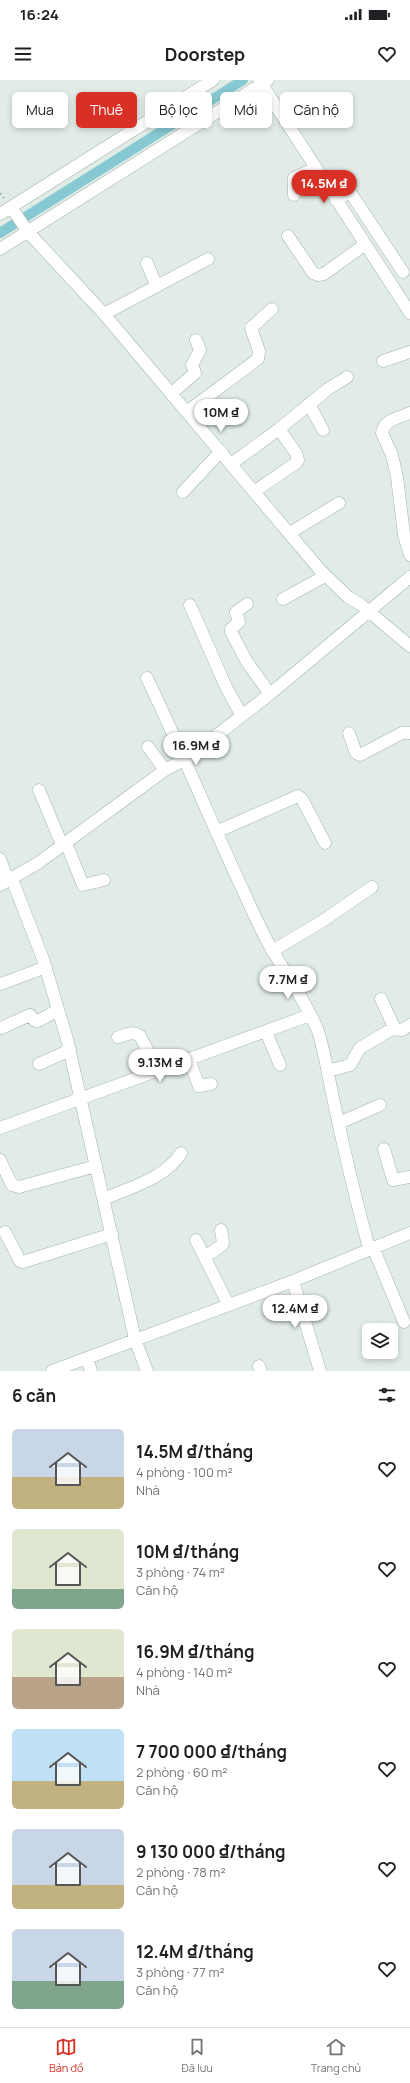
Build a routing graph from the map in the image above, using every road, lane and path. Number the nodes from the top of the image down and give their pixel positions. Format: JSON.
{"nodes":[{"id":1,"x":213,"y":80,"type":"edge"},
{"id":2,"x":262,"y":81,"type":"edge"},
{"id":3,"x":316,"y":168,"type":"junction"},
{"id":4,"x":294,"y":195,"type":"dead end"},
{"id":5,"x":341,"y":197,"type":"junction"},
{"id":6,"x":9,"y":211,"type":"edge"},
{"id":7,"x":26,"y":229,"type":"junction"},
{"id":8,"x":288,"y":236,"type":"dead end"},
{"id":9,"x":364,"y":245,"type":"junction"},
{"id":10,"x":0,"y":249,"type":"edge"},
{"id":11,"x":208,"y":259,"type":"dead end"},
{"id":12,"x":147,"y":263,"type":"dead end"},
{"id":13,"x":399,"y":275,"type":"edge"},
{"id":14,"x":156,"y":285,"type":"junction"},
{"id":15,"x":272,"y":308,"type":"dead end"},
{"id":16,"x":410,"y":313,"type":"edge"},
{"id":17,"x":104,"y":314,"type":"junction"},
{"id":18,"x":196,"y":340,"type":"dead end"},
{"id":19,"x":410,"y":352,"type":"edge"},
{"id":20,"x":383,"y":361,"type":"dead end"},
{"id":21,"x":347,"y":377,"type":"dead end"},
{"id":22,"x":172,"y":393,"type":"junction"},
{"id":23,"x":309,"y":404,"type":"junction"},
{"id":24,"x":188,"y":411,"type":"junction"},
{"id":25,"x":410,"y":413,"type":"edge"},
{"id":26,"x":279,"y":429,"type":"junction"},
{"id":27,"x":323,"y":430,"type":"dead end"},
{"id":28,"x":221,"y":452,"type":"junction"},
{"id":29,"x":231,"y":464,"type":"junction"},
{"id":30,"x":255,"y":491,"type":"junction"},
{"id":31,"x":183,"y":492,"type":"dead end"},
{"id":32,"x":339,"y":503,"type":"dead end"},
{"id":33,"x":290,"y":532,"type":"junction"},
{"id":34,"x":410,"y":555,"type":"edge"},
{"id":35,"x":326,"y":576,"type":"junction"},
{"id":36,"x":410,"y":577,"type":"edge"},
{"id":37,"x":283,"y":600,"type":"dead end"},
{"id":38,"x":247,"y":604,"type":"dead end"},
{"id":39,"x":190,"y":605,"type":"dead end"},
{"id":40,"x":369,"y":612,"type":"junction"},
{"id":41,"x":410,"y":646,"type":"edge"},
{"id":42,"x":147,"y":678,"type":"dead end"},
{"id":43,"x":270,"y":694,"type":"junction"},
{"id":44,"x":242,"y":716,"type":"junction"},
{"id":45,"x":348,"y":733,"type":"dead end"},
{"id":46,"x":410,"y":733,"type":"edge"},
{"id":47,"x":148,"y":748,"type":"dead end"},
{"id":48,"x":186,"y":759,"type":"junction"},
{"id":49,"x":164,"y":770,"type":"junction"},
{"id":50,"x":38,"y":790,"type":"dead end"},
{"id":51,"x":218,"y":831,"type":"junction"},
{"id":52,"x":325,"y":843,"type":"dead end"},
{"id":53,"x":64,"y":844,"type":"junction"},
{"id":54,"x":0,"y":859,"type":"edge"},
{"id":55,"x":104,"y":880,"type":"dead end"},
{"id":56,"x":7,"y":881,"type":"edge"},
{"id":57,"x":372,"y":887,"type":"dead end"},
{"id":58,"x":272,"y":951,"type":"junction"},
{"id":59,"x":46,"y":967,"type":"junction"},
{"id":60,"x":0,"y":984,"type":"edge"},
{"id":61,"x":381,"y":999,"type":"dead end"},
{"id":62,"x":58,"y":1010,"type":"junction"},
{"id":63,"x":310,"y":1015,"type":"junction"},
{"id":64,"x":410,"y":1025,"type":"edge"},
{"id":65,"x":1,"y":1028,"type":"edge"},
{"id":66,"x":395,"y":1029,"type":"junction"},
{"id":67,"x":266,"y":1032,"type":"junction"},
{"id":68,"x":118,"y":1037,"type":"dead end"},
{"id":69,"x":70,"y":1050,"type":"junction"},
{"id":70,"x":189,"y":1060,"type":"junction"},
{"id":71,"x":39,"y":1064,"type":"dead end"},
{"id":72,"x":280,"y":1065,"type":"dead end"},
{"id":73,"x":158,"y":1071,"type":"junction"},
{"id":74,"x":328,"y":1071,"type":"junction"},
{"id":75,"x":211,"y":1084,"type":"dead end"},
{"id":76,"x":80,"y":1098,"type":"junction"},
{"id":77,"x":380,"y":1105,"type":"dead end"},
{"id":78,"x":339,"y":1123,"type":"junction"},
{"id":79,"x":0,"y":1128,"type":"edge"},
{"id":80,"x":384,"y":1149,"type":"dead end"},
{"id":81,"x":180,"y":1153,"type":"dead end"},
{"id":82,"x":0,"y":1160,"type":"edge"},
{"id":83,"x":96,"y":1166,"type":"junction"},
{"id":84,"x":410,"y":1178,"type":"edge"},
{"id":85,"x":104,"y":1199,"type":"junction"},
{"id":86,"x":221,"y":1230,"type":"dead end"},
{"id":87,"x":5,"y":1232,"type":"dead end"},
{"id":88,"x":410,"y":1232,"type":"edge"},
{"id":89,"x":112,"y":1234,"type":"junction"},
{"id":90,"x":196,"y":1240,"type":"dead end"},
{"id":91,"x":371,"y":1247,"type":"junction"},
{"id":92,"x":205,"y":1257,"type":"junction"},
{"id":93,"x":293,"y":1281,"type":"junction"},
{"id":94,"x":228,"y":1304,"type":"junction"},
{"id":95,"x":404,"y":1322,"type":"dead end"},
{"id":96,"x":135,"y":1339,"type":"junction"},
{"id":97,"x":87,"y":1358,"type":"junction"},
{"id":98,"x":52,"y":1371,"type":"edge"},
{"id":99,"x":91,"y":1371,"type":"edge"},
{"id":100,"x":148,"y":1371,"type":"edge"},
{"id":101,"x":320,"y":1371,"type":"edge"}],
"edges":[{"from":1,"to":6,"type":"street"},
{"from":2,"to":3,"type":"street"},
{"from":2,"to":7,"type":"street"},
{"from":3,"to":4,"type":"street"},
{"from":3,"to":5,"type":"street"},
{"from":5,"to":9,"type":"street"},
{"from":5,"to":13,"type":"street"},
{"from":6,"to":7,"type":"street"},
{"from":7,"to":10,"type":"street"},
{"from":7,"to":17,"type":"street"},
{"from":8,"to":9,"type":"street"},
{"from":9,"to":13,"type":"street"},
{"from":11,"to":14,"type":"street"},
{"from":12,"to":14,"type":"street"},
{"from":13,"to":16,"type":"street"},
{"from":14,"to":17,"type":"street"},
{"from":15,"to":24,"type":"street"},
{"from":17,"to":22,"type":"street"},
{"from":18,"to":22,"type":"street"},
{"from":19,"to":20,"type":"street"},
{"from":21,"to":23,"type":"street"},
{"from":22,"to":24,"type":"street"},
{"from":23,"to":26,"type":"street"},
{"from":23,"to":27,"type":"street"},
{"from":24,"to":28,"type":"street"},
{"from":25,"to":34,"type":"street"},
{"from":26,"to":29,"type":"street"},
{"from":26,"to":30,"type":"street"},
{"from":28,"to":29,"type":"street"},
{"from":28,"to":31,"type":"street"},
{"from":29,"to":30,"type":"street"},
{"from":30,"to":33,"type":"street"},
{"from":32,"to":33,"type":"street"},
{"from":33,"to":35,"type":"street"},
{"from":35,"to":37,"type":"street"},
{"from":35,"to":40,"type":"street"},
{"from":36,"to":40,"type":"street"},
{"from":38,"to":43,"type":"street"},
{"from":39,"to":44,"type":"street"},
{"from":40,"to":41,"type":"street"},
{"from":40,"to":43,"type":"street"},
{"from":42,"to":48,"type":"street"},
{"from":43,"to":44,"type":"street"},
{"from":44,"to":48,"type":"street"},
{"from":45,"to":46,"type":"street"},
{"from":47,"to":49,"type":"street"},
{"from":48,"to":49,"type":"street"},
{"from":48,"to":51,"type":"street"},
{"from":49,"to":53,"type":"street"},
{"from":50,"to":53,"type":"street"},
{"from":51,"to":52,"type":"street"},
{"from":51,"to":58,"type":"street"},
{"from":53,"to":55,"type":"street"},
{"from":53,"to":56,"type":"street"},
{"from":54,"to":56,"type":"street"},
{"from":56,"to":59,"type":"street"},
{"from":57,"to":58,"type":"street"},
{"from":58,"to":63,"type":"street"},
{"from":59,"to":60,"type":"street"},
{"from":59,"to":62,"type":"street"},
{"from":61,"to":66,"type":"street"},
{"from":62,"to":65,"type":"street"},
{"from":62,"to":69,"type":"street"},
{"from":63,"to":67,"type":"street"},
{"from":63,"to":74,"type":"street"},
{"from":64,"to":66,"type":"street"},
{"from":66,"to":74,"type":"street"},
{"from":67,"to":70,"type":"street"},
{"from":67,"to":72,"type":"street"},
{"from":68,"to":73,"type":"street"},
{"from":69,"to":71,"type":"street"},
{"from":69,"to":76,"type":"street"},
{"from":70,"to":73,"type":"street"},
{"from":70,"to":75,"type":"street"},
{"from":73,"to":76,"type":"street"},
{"from":74,"to":78,"type":"street"},
{"from":76,"to":79,"type":"street"},
{"from":76,"to":83,"type":"street"},
{"from":77,"to":78,"type":"street"},
{"from":78,"to":91,"type":"street"},
{"from":80,"to":84,"type":"street"},
{"from":81,"to":85,"type":"street"},
{"from":82,"to":83,"type":"street"},
{"from":83,"to":85,"type":"street"},
{"from":85,"to":89,"type":"street"},
{"from":86,"to":92,"type":"street"},
{"from":87,"to":89,"type":"street"},
{"from":88,"to":91,"type":"street"},
{"from":89,"to":96,"type":"street"},
{"from":90,"to":92,"type":"street"},
{"from":91,"to":93,"type":"street"},
{"from":91,"to":95,"type":"street"},
{"from":92,"to":94,"type":"street"},
{"from":93,"to":94,"type":"street"},
{"from":93,"to":101,"type":"street"},
{"from":94,"to":96,"type":"street"},
{"from":96,"to":97,"type":"street"},
{"from":96,"to":100,"type":"street"},
{"from":97,"to":98,"type":"street"},
{"from":97,"to":99,"type":"street"}]}
